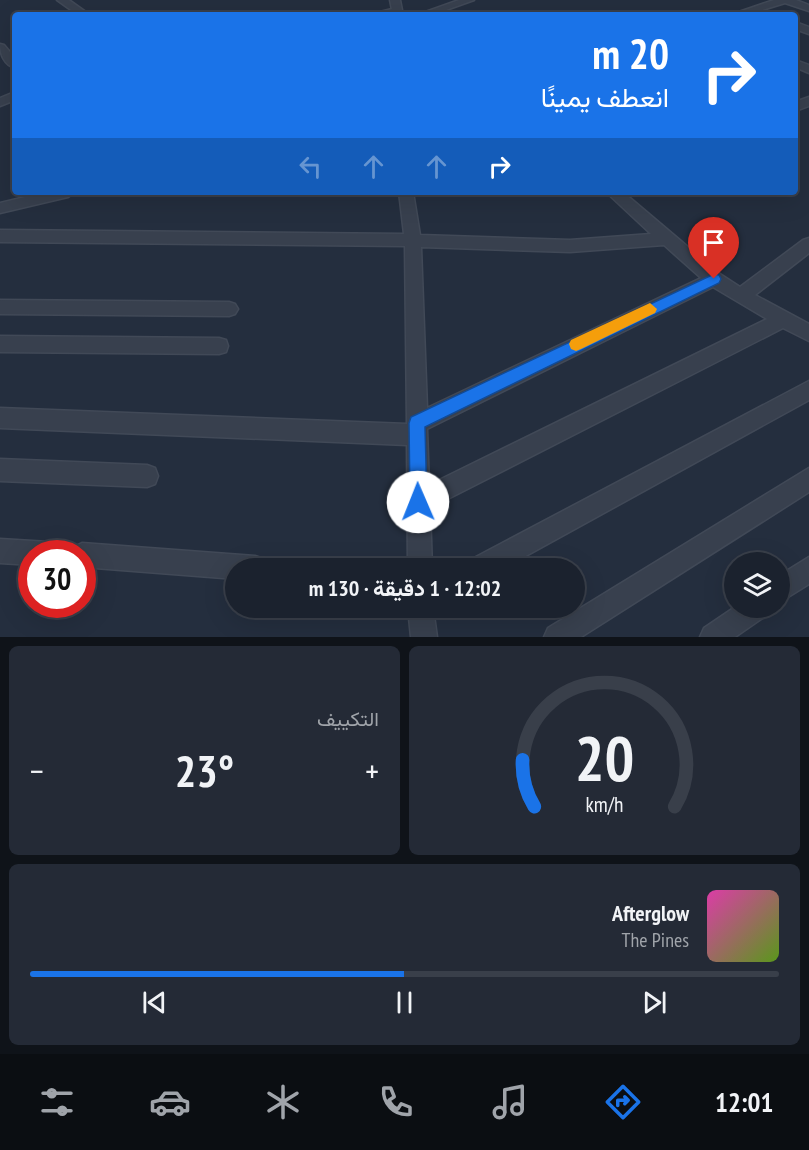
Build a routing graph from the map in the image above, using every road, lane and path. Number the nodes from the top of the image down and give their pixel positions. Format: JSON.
{"nodes":[{"id":1,"x":62,"y":0,"type":"edge"},
{"id":2,"x":469,"y":0,"type":"edge"},
{"id":3,"x":785,"y":0,"type":"edge"},
{"id":4,"x":398,"y":6,"type":"edge"},
{"id":5,"x":809,"y":8,"type":"edge"},
{"id":6,"x":756,"y":10,"type":"junction"},
{"id":7,"x":80,"y":12,"type":"edge"},
{"id":8,"x":380,"y":12,"type":"edge"},
{"id":9,"x":431,"y":12,"type":"edge"},
{"id":10,"x":748,"y":12,"type":"edge"},
{"id":11,"x":761,"y":12,"type":"edge"},
{"id":12,"x":0,"y":47,"type":"edge"},
{"id":13,"x":12,"y":60,"type":"edge"},
{"id":14,"x":12,"y":62,"type":"edge"},
{"id":15,"x":0,"y":72,"type":"edge"},
{"id":16,"x":55,"y":195,"type":"edge"},
{"id":17,"x":406,"y":195,"type":"edge"},
{"id":18,"x":624,"y":195,"type":"edge"},
{"id":19,"x":0,"y":208,"type":"edge"},
{"id":20,"x":0,"y":236,"type":"edge"},
{"id":21,"x":665,"y":239,"type":"junction"},
{"id":22,"x":413,"y":241,"type":"junction"},
{"id":23,"x":809,"y":244,"type":"edge"},
{"id":24,"x":714,"y":279,"type":"junction"},
{"id":25,"x":741,"y":296,"type":"junction"},
{"id":26,"x":0,"y":307,"type":"edge"},
{"id":27,"x":229,"y":309,"type":"dead end"},
{"id":28,"x":784,"y":319,"type":"junction"},
{"id":29,"x":809,"y":333,"type":"edge"},
{"id":30,"x":0,"y":344,"type":"edge"},
{"id":31,"x":219,"y":346,"type":"dead end"},
{"id":32,"x":809,"y":390,"type":"edge"},
{"id":33,"x":0,"y":418,"type":"edge"},
{"id":34,"x":417,"y":429,"type":"junction"},
{"id":35,"x":0,"y":470,"type":"edge"},
{"id":36,"x":147,"y":476,"type":"dead end"},
{"id":37,"x":809,"y":479,"type":"edge"},
{"id":38,"x":418,"y":502,"type":"junction"},
{"id":39,"x":0,"y":551,"type":"edge"},
{"id":40,"x":18,"y":552,"type":"edge"},
{"id":41,"x":96,"y":556,"type":"edge"},
{"id":42,"x":420,"y":558,"type":"edge"},
{"id":43,"x":499,"y":558,"type":"edge"},
{"id":44,"x":225,"y":566,"type":"edge"},
{"id":45,"x":809,"y":569,"type":"edge"},
{"id":46,"x":790,"y":583,"type":"edge"},
{"id":47,"x":422,"y":618,"type":"edge"},
{"id":48,"x":741,"y":618,"type":"edge"},
{"id":49,"x":424,"y":637,"type":"edge"},
{"id":50,"x":557,"y":637,"type":"edge"},
{"id":51,"x":713,"y":637,"type":"edge"}],
"edges":[{"from":1,"to":7,"type":"street"},
{"from":2,"to":9,"type":"street"},
{"from":3,"to":5,"type":"street"},
{"from":3,"to":6,"type":"street"},
{"from":4,"to":8,"type":"lane"},
{"from":6,"to":10,"type":"street"},
{"from":6,"to":11,"type":"street"},
{"from":12,"to":13,"type":"street"},
{"from":14,"to":15,"type":"street"},
{"from":16,"to":19,"type":"street"},
{"from":17,"to":22,"type":"street"},
{"from":18,"to":21,"type":"street"},
{"from":20,"to":22,"type":"street"},
{"from":21,"to":22,"type":"street"},
{"from":21,"to":24,"type":"street"},
{"from":22,"to":34,"type":"street"},
{"from":23,"to":25,"type":"street"},
{"from":24,"to":25,"type":"street"},
{"from":24,"to":34,"type":"street"},
{"from":25,"to":28,"type":"street"},
{"from":26,"to":27,"type":"street"},
{"from":28,"to":29,"type":"street"},
{"from":28,"to":38,"type":"street"},
{"from":30,"to":31,"type":"street"},
{"from":32,"to":43,"type":"street"},
{"from":33,"to":34,"type":"street"},
{"from":34,"to":38,"type":"street"},
{"from":35,"to":36,"type":"street"},
{"from":37,"to":50,"type":"street"},
{"from":38,"to":42,"type":"street"},
{"from":39,"to":40,"type":"street"},
{"from":41,"to":44,"type":"street"},
{"from":45,"to":46,"type":"street"},
{"from":47,"to":49,"type":"street"},
{"from":48,"to":51,"type":"street"}]}
